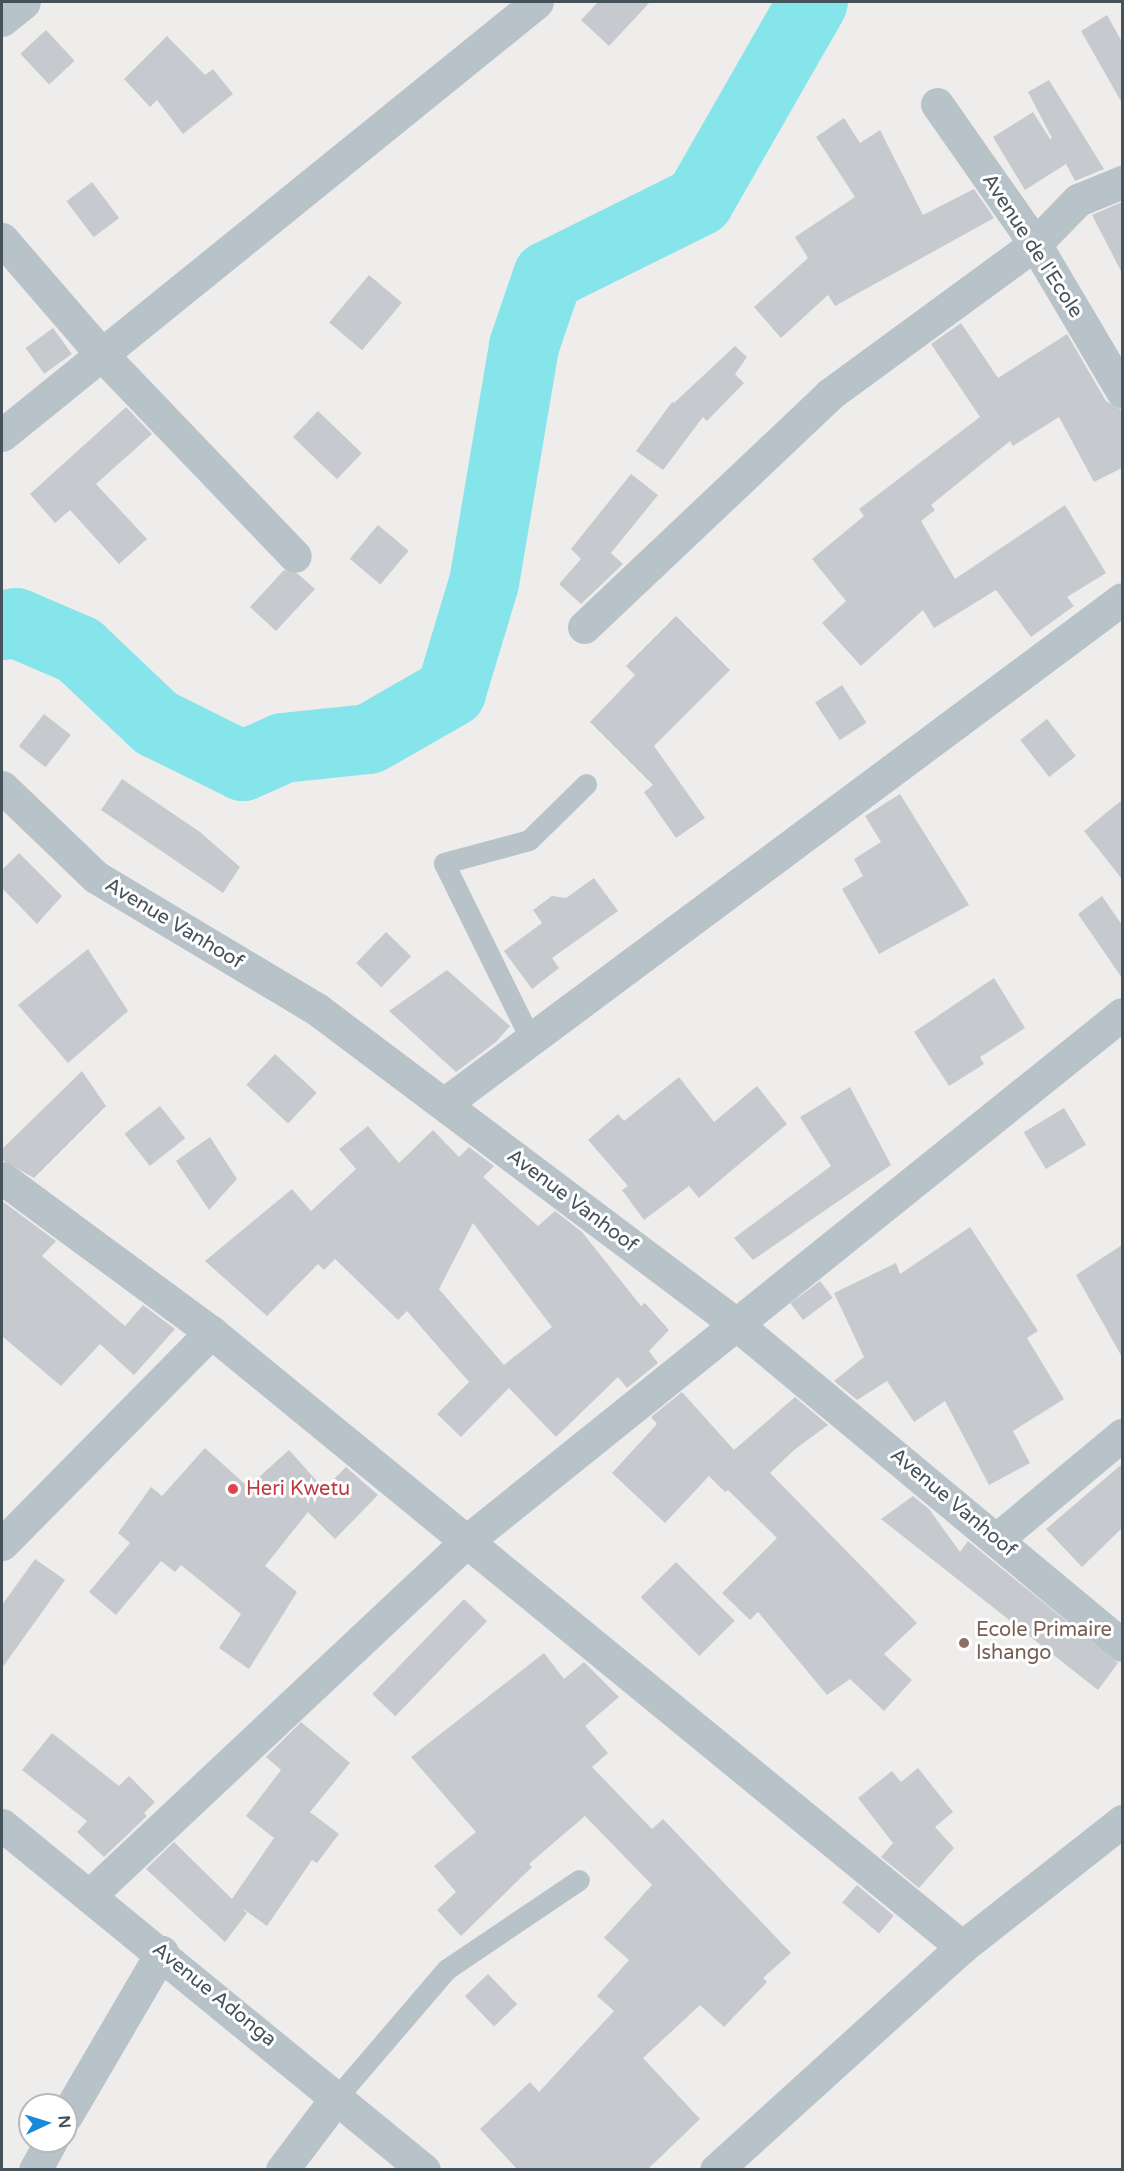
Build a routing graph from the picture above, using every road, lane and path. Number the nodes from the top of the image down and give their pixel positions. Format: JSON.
{"nodes":[{"id":1,"x":24,"y":2,"type":"edge"},
{"id":2,"x":537,"y":2,"type":"edge"},
{"id":3,"x":2,"y":20,"type":"edge"},
{"id":4,"x":937,"y":104,"type":"dead end"},
{"id":5,"x":1122,"y":182,"type":"edge"},
{"id":6,"x":2,"y":238,"type":"edge"},
{"id":7,"x":1035,"y":244,"type":"junction"},
{"id":8,"x":104,"y":356,"type":"junction"},
{"id":9,"x":1122,"y":391,"type":"edge"},
{"id":10,"x":2,"y":435,"type":"edge"},
{"id":11,"x":295,"y":556,"type":"dead end"},
{"id":12,"x":1122,"y":599,"type":"edge"},
{"id":13,"x":584,"y":627,"type":"dead end"},
{"id":14,"x":586,"y":784,"type":"dead end"},
{"id":15,"x":2,"y":788,"type":"edge"},
{"id":16,"x":1122,"y":1014,"type":"edge"},
{"id":17,"x":531,"y":1040,"type":"junction"},
{"id":18,"x":444,"y":1104,"type":"junction"},
{"id":19,"x":2,"y":1178,"type":"edge"},
{"id":20,"x":735,"y":1324,"type":"junction"},
{"id":21,"x":211,"y":1332,"type":"junction"},
{"id":22,"x":1122,"y":1435,"type":"edge"},
{"id":23,"x":997,"y":1539,"type":"junction"},
{"id":24,"x":468,"y":1540,"type":"junction"},
{"id":25,"x":2,"y":1544,"type":"edge"},
{"id":26,"x":1122,"y":1645,"type":"edge"},
{"id":27,"x":1122,"y":1821,"type":"edge"},
{"id":28,"x":2,"y":1825,"type":"edge"},
{"id":29,"x":579,"y":1880,"type":"dead end"},
{"id":30,"x":89,"y":1896,"type":"junction"},
{"id":31,"x":962,"y":1947,"type":"junction"},
{"id":32,"x":162,"y":1952,"type":"junction"},
{"id":33,"x":78,"y":2096,"type":"edge"},
{"id":34,"x":338,"y":2096,"type":"junction"},
{"id":35,"x":44,"y":2153,"type":"edge"},
{"id":36,"x":35,"y":2169,"type":"edge"},
{"id":37,"x":282,"y":2169,"type":"edge"},
{"id":38,"x":424,"y":2169,"type":"edge"},
{"id":39,"x":716,"y":2169,"type":"edge"}],
"edges":[{"from":1,"to":3,"type":"street"},
{"from":2,"to":8,"type":"street"},
{"from":4,"to":7,"type":"street","name":"Avenue de l'Ecole"},
{"from":5,"to":7,"type":"street"},
{"from":6,"to":8,"type":"street"},
{"from":7,"to":9,"type":"street","name":"Avenue de l'Ecole"},
{"from":7,"to":13,"type":"street"},
{"from":8,"to":10,"type":"street"},
{"from":8,"to":11,"type":"street"},
{"from":12,"to":17,"type":"street"},
{"from":14,"to":17,"type":"lane"},
{"from":15,"to":18,"type":"street","name":"Avenue Vanhoof"},
{"from":16,"to":20,"type":"street"},
{"from":17,"to":18,"type":"street"},
{"from":18,"to":20,"type":"street","name":"Avenue Vanhoof"},
{"from":19,"to":21,"type":"street"},
{"from":20,"to":23,"type":"street","name":"Avenue Vanhoof"},
{"from":20,"to":24,"type":"street"},
{"from":21,"to":24,"type":"street"},
{"from":21,"to":25,"type":"street"},
{"from":22,"to":23,"type":"street"},
{"from":23,"to":26,"type":"street","name":"Avenue Vanhoof"},
{"from":24,"to":30,"type":"street"},
{"from":24,"to":31,"type":"street"},
{"from":27,"to":31,"type":"street"},
{"from":28,"to":30,"type":"street","name":"Avenue Adonga"},
{"from":29,"to":34,"type":"lane"},
{"from":30,"to":32,"type":"street","name":"Avenue Adonga"},
{"from":31,"to":39,"type":"street"},
{"from":32,"to":33,"type":"street"},
{"from":32,"to":34,"type":"street","name":"Avenue Adonga"},
{"from":34,"to":37,"type":"street"},
{"from":34,"to":38,"type":"street","name":"Avenue Adonga"},
{"from":35,"to":36,"type":"street"}]}
